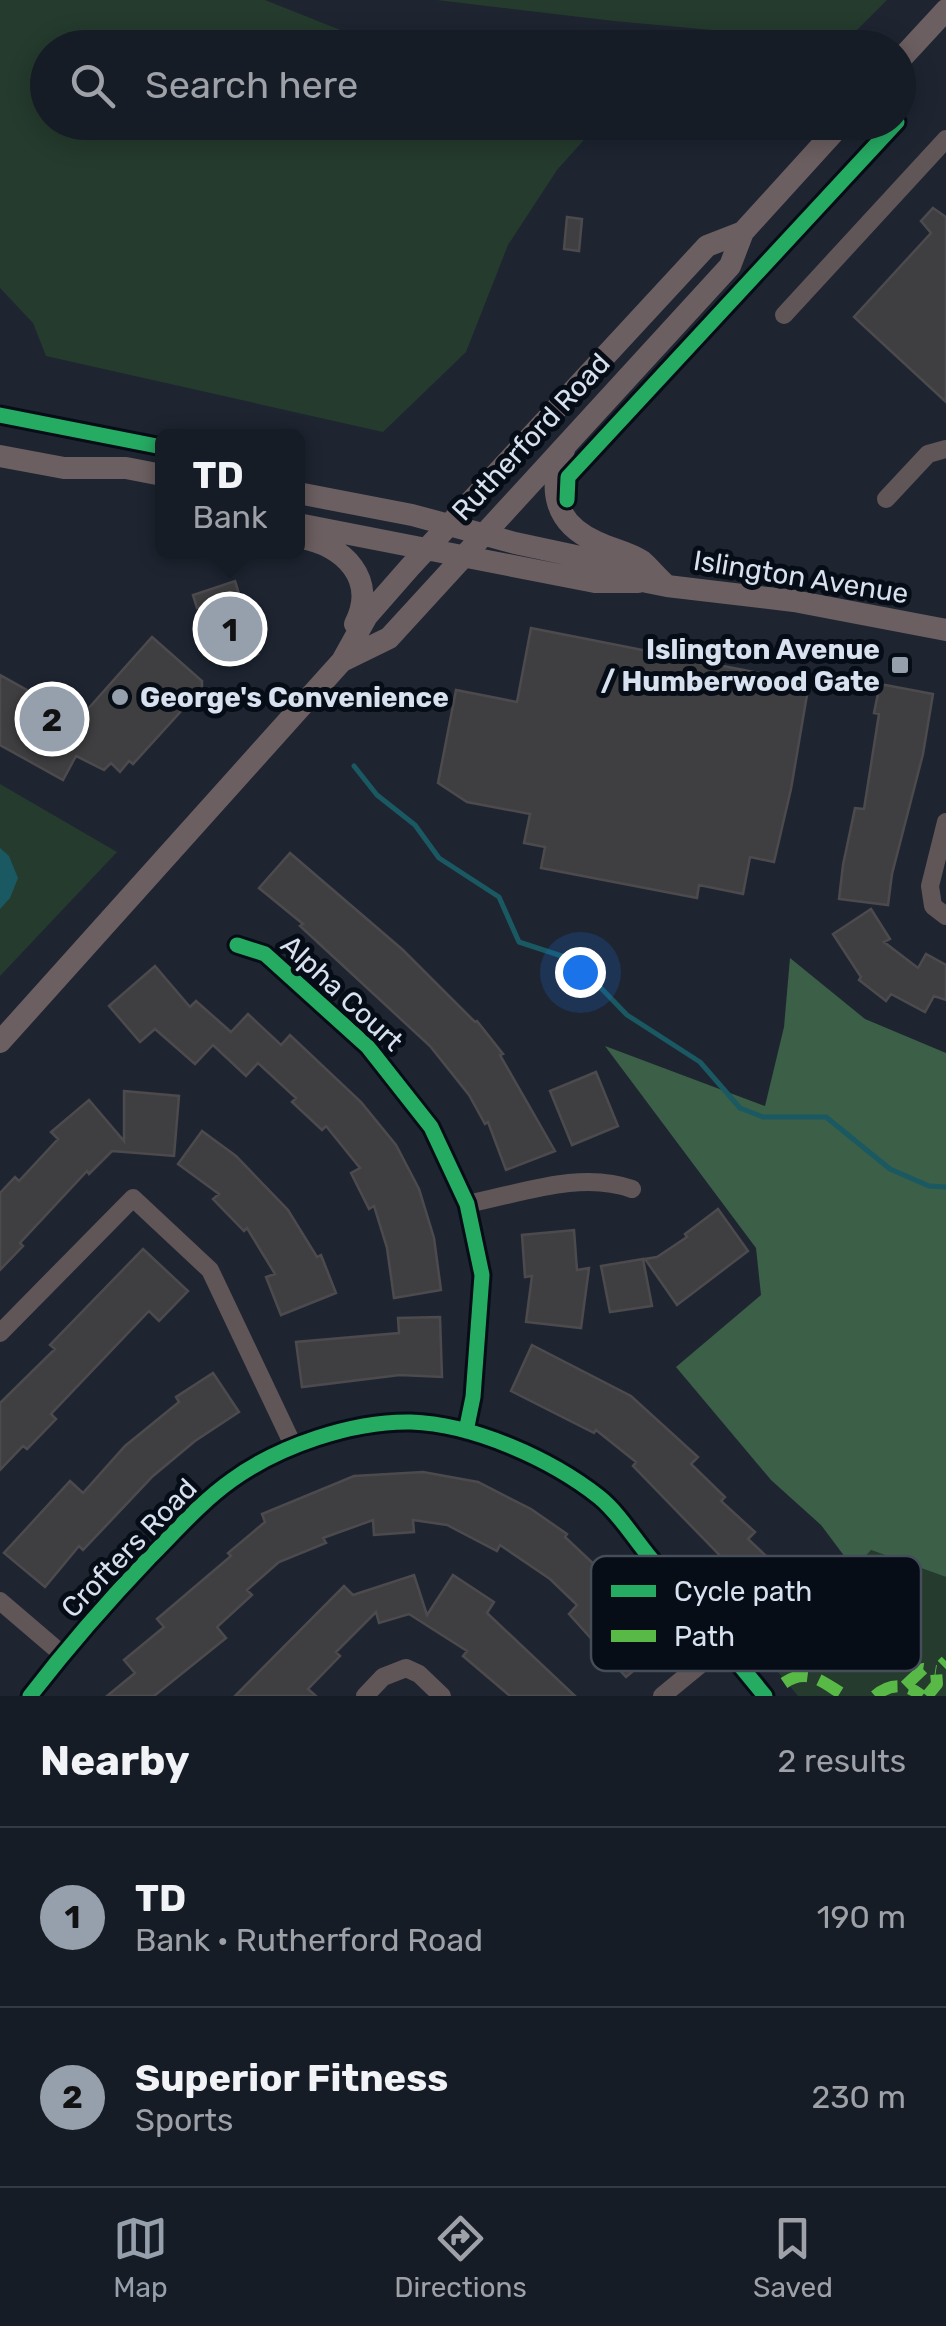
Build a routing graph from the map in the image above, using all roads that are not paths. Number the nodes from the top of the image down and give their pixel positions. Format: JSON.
{"nodes":[{"id":1,"x":944,"y":17,"type":"edge"},
{"id":2,"x":916,"y":44,"type":"edge"},
{"id":3,"x":946,"y":139,"type":"edge"},
{"id":4,"x":827,"y":140,"type":"edge"},
{"id":5,"x":743,"y":232,"type":"junction"},
{"id":6,"x":784,"y":315,"type":"dead end"},
{"id":7,"x":568,"y":441,"type":"junction"},
{"id":8,"x":946,"y":449,"type":"edge"},
{"id":9,"x":0,"y":456,"type":"edge"},
{"id":10,"x":155,"y":474,"type":"edge"},
{"id":11,"x":305,"y":494,"type":"edge"},
{"id":12,"x":886,"y":499,"type":"dead end"},
{"id":13,"x":305,"y":525,"type":"edge"},
{"id":14,"x":448,"y":525,"type":"junction"},
{"id":15,"x":482,"y":534,"type":"junction"},
{"id":16,"x":305,"y":540,"type":"edge"},
{"id":17,"x":427,"y":549,"type":"junction"},
{"id":18,"x":462,"y":556,"type":"junction"},
{"id":19,"x":657,"y":584,"type":"junction"},
{"id":20,"x":946,"y":630,"type":"edge"},
{"id":21,"x":342,"y":661,"type":"junction"},
{"id":22,"x":320,"y":685,"type":"junction"},
{"id":23,"x":946,"y":822,"type":"edge"},
{"id":24,"x":946,"y":916,"type":"edge"},
{"id":25,"x":237,"y":945,"type":"dead end"},
{"id":26,"x":0,"y":1042,"type":"edge"},
{"id":27,"x":632,"y":1189,"type":"dead end"},
{"id":28,"x":467,"y":1204,"type":"junction"},
{"id":29,"x":0,"y":1333,"type":"edge"},
{"id":30,"x":466,"y":1431,"type":"junction"},
{"id":31,"x":293,"y":1445,"type":"junction"},
{"id":32,"x":650,"y":1556,"type":"edge"},
{"id":33,"x":0,"y":1601,"type":"edge"},
{"id":34,"x":62,"y":1654,"type":"junction"},
{"id":35,"x":692,"y":1671,"type":"edge"},
{"id":36,"x":745,"y":1671,"type":"edge"},
{"id":37,"x":30,"y":1696,"type":"edge"},
{"id":38,"x":365,"y":1696,"type":"edge"},
{"id":39,"x":442,"y":1696,"type":"edge"},
{"id":40,"x":662,"y":1696,"type":"edge"},
{"id":41,"x":765,"y":1696,"type":"edge"}],
"edges":[{"from":1,"to":2,"type":"main road"},
{"from":3,"to":6,"type":"street"},
{"from":4,"to":5,"type":"main road","name":"Rutherford Road"},
{"from":5,"to":7,"type":"main road","name":"Rutherford Road"},
{"from":5,"to":14,"type":"main road","name":"Rutherford Road"},
{"from":7,"to":15,"type":"main road","name":"Rutherford Road"},
{"from":7,"to":19,"type":"main road"},
{"from":8,"to":12,"type":"street"},
{"from":9,"to":10,"type":"main road"},
{"from":11,"to":14,"type":"main road","name":"Islington Avenue"},
{"from":13,"to":17,"type":"main road","name":"Islington Avenue"},
{"from":14,"to":15,"type":"main road","name":"Islington Avenue"},
{"from":14,"to":17,"type":"main road","name":"Rutherford Road"},
{"from":15,"to":18,"type":"main road","name":"Rutherford Road"},
{"from":15,"to":19,"type":"main road","name":"Islington Avenue"},
{"from":16,"to":22,"type":"main road"},
{"from":17,"to":18,"type":"main road","name":"Islington Avenue"},
{"from":17,"to":21,"type":"main road","name":"Rutherford Road"},
{"from":18,"to":19,"type":"main road","name":"Islington Avenue"},
{"from":18,"to":21,"type":"main road","name":"Rutherford Road"},
{"from":19,"to":20,"type":"main road","name":"Islington Avenue"},
{"from":21,"to":22,"type":"main road","name":"Rutherford Road"},
{"from":22,"to":26,"type":"main road","name":"Rutherford Road"},
{"from":23,"to":24,"type":"street"},
{"from":25,"to":28,"type":"street","name":"Alpha Court"},
{"from":27,"to":28,"type":"street"},
{"from":28,"to":30,"type":"street","name":"Alpha Court"},
{"from":29,"to":31,"type":"street"},
{"from":30,"to":31,"type":"street","name":"Crofters Road"},
{"from":30,"to":32,"type":"street","name":"Crofters Road"},
{"from":31,"to":34,"type":"street","name":"Crofters Road"},
{"from":33,"to":34,"type":"street"},
{"from":34,"to":37,"type":"street","name":"Crofters Road"},
{"from":35,"to":40,"type":"street"},
{"from":36,"to":41,"type":"street","name":"Crofters Road"},
{"from":38,"to":39,"type":"street"}]}
